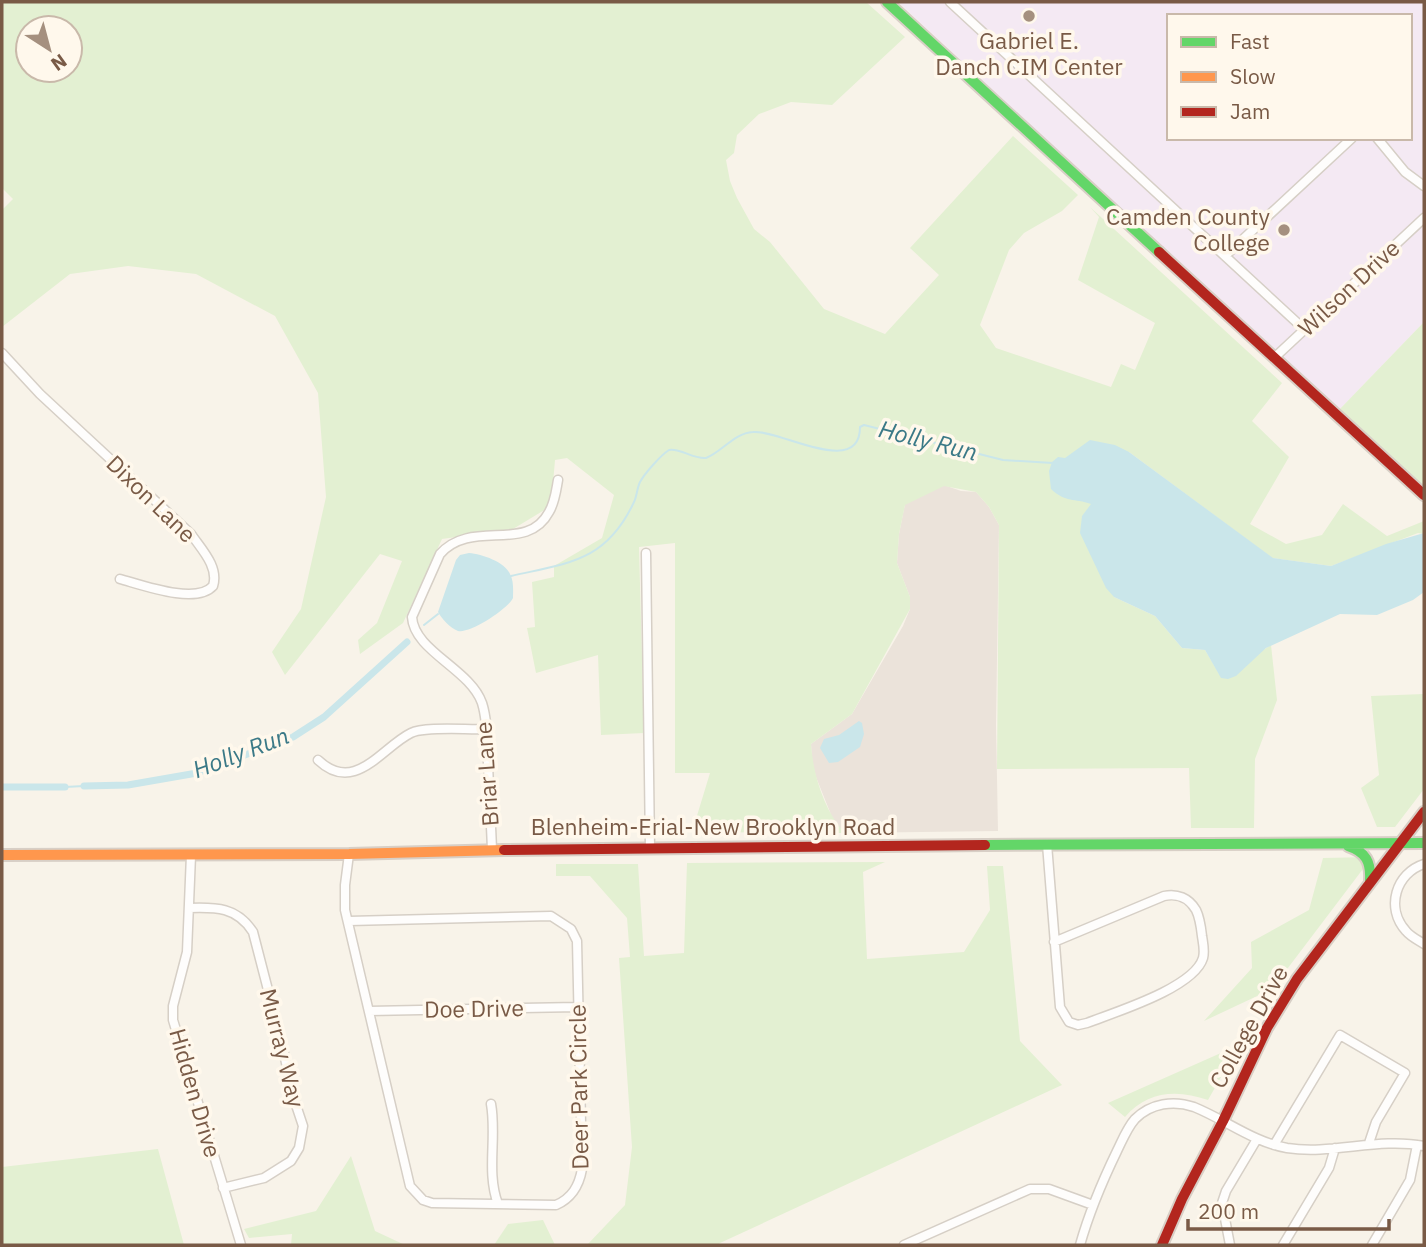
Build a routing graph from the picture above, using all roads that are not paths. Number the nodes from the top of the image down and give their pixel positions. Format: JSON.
{"nodes":[{"id":1,"x":887,"y":2,"type":"edge"},
{"id":2,"x":950,"y":2,"type":"edge"},
{"id":3,"x":1350,"y":140,"type":"edge"},
{"id":4,"x":1379,"y":140,"type":"edge"},
{"id":5,"x":1424,"y":186,"type":"edge"},
{"id":6,"x":1424,"y":218,"type":"edge"},
{"id":7,"x":1226,"y":256,"type":"junction"},
{"id":8,"x":1305,"y":330,"type":"junction"},
{"id":9,"x":2,"y":353,"type":"edge"},
{"id":10,"x":1274,"y":358,"type":"junction"},
{"id":11,"x":558,"y":480,"type":"dead end"},
{"id":12,"x":1424,"y":495,"type":"edge"},
{"id":13,"x":646,"y":553,"type":"dead end"},
{"id":14,"x":120,"y":579,"type":"dead end"},
{"id":15,"x":486,"y":729,"type":"junction"},
{"id":16,"x":318,"y":760,"type":"dead end"},
{"id":17,"x":1424,"y":812,"type":"edge"},
{"id":18,"x":1424,"y":843,"type":"edge"},
{"id":19,"x":1047,"y":844,"type":"junction"},
{"id":20,"x":1335,"y":844,"type":"junction"},
{"id":21,"x":1399,"y":844,"type":"junction"},
{"id":22,"x":650,"y":848,"type":"junction"},
{"id":23,"x":492,"y":850,"type":"junction"},
{"id":24,"x":349,"y":854,"type":"junction"},
{"id":25,"x":2,"y":855,"type":"edge"},
{"id":26,"x":191,"y":855,"type":"junction"},
{"id":27,"x":1424,"y":864,"type":"edge"},
{"id":28,"x":1369,"y":883,"type":"junction"},
{"id":29,"x":189,"y":908,"type":"junction"},
{"id":30,"x":349,"y":921,"type":"junction"},
{"id":31,"x":1054,"y":942,"type":"junction"},
{"id":32,"x":1424,"y":944,"type":"edge"},
{"id":33,"x":578,"y":1007,"type":"junction"},
{"id":34,"x":369,"y":1011,"type":"junction"},
{"id":35,"x":491,"y":1104,"type":"dead end"},
{"id":36,"x":1223,"y":1121,"type":"junction"},
{"id":37,"x":1257,"y":1139,"type":"junction"},
{"id":38,"x":1369,"y":1143,"type":"junction"},
{"id":39,"x":1274,"y":1144,"type":"junction"},
{"id":40,"x":1421,"y":1146,"type":"edge"},
{"id":41,"x":1335,"y":1148,"type":"junction"},
{"id":42,"x":223,"y":1188,"type":"junction"},
{"id":43,"x":498,"y":1204,"type":"junction"},
{"id":44,"x":1093,"y":1205,"type":"junction"},
{"id":45,"x":241,"y":1245,"type":"edge"},
{"id":46,"x":904,"y":1245,"type":"edge"},
{"id":47,"x":1080,"y":1245,"type":"edge"},
{"id":48,"x":1162,"y":1245,"type":"edge"},
{"id":49,"x":1230,"y":1245,"type":"edge"},
{"id":50,"x":1283,"y":1245,"type":"edge"},
{"id":51,"x":1372,"y":1245,"type":"edge"}],
"edges":[{"from":1,"to":10,"type":"main road"},
{"from":2,"to":7,"type":"street"},
{"from":3,"to":7,"type":"street"},
{"from":4,"to":5,"type":"street"},
{"from":6,"to":8,"type":"street","name":"Wilson Drive"},
{"from":7,"to":8,"type":"street"},
{"from":8,"to":10,"type":"street","name":"Wilson Drive"},
{"from":9,"to":14,"type":"street","name":"Dixon Lane"},
{"from":10,"to":12,"type":"main road"},
{"from":11,"to":15,"type":"street","name":"Briar Lane"},
{"from":13,"to":22,"type":"street"},
{"from":15,"to":16,"type":"street"},
{"from":15,"to":23,"type":"street","name":"Briar Lane"},
{"from":17,"to":21,"type":"main road","name":"College Drive"},
{"from":18,"to":21,"type":"main road","name":"Blenheim-Erial-New Brooklyn Road"},
{"from":19,"to":20,"type":"main road","name":"Blenheim-Erial-New Brooklyn Road"},
{"from":19,"to":22,"type":"main road","name":"Blenheim-Erial-New Brooklyn Road"},
{"from":19,"to":31,"type":"street"},
{"from":20,"to":21,"type":"main road","name":"Blenheim-Erial-New Brooklyn Road"},
{"from":20,"to":28,"type":"main road"},
{"from":21,"to":28,"type":"main road","name":"College Drive"},
{"from":22,"to":23,"type":"main road","name":"Blenheim-Erial-New Brooklyn Road"},
{"from":23,"to":24,"type":"main road","name":"Blenheim-Erial-New Brooklyn Road"},
{"from":24,"to":26,"type":"main road","name":"Blenheim-Erial-New Brooklyn Road"},
{"from":24,"to":30,"type":"street","name":"Deer Park Circle"},
{"from":25,"to":26,"type":"main road","name":"Blenheim-Erial-New Brooklyn Road"},
{"from":26,"to":29,"type":"street","name":"Hidden Drive"},
{"from":27,"to":32,"type":"street"},
{"from":28,"to":36,"type":"main road","name":"College Drive"},
{"from":29,"to":42,"type":"street","name":"Hidden Drive"},
{"from":29,"to":42,"type":"street","name":"Murray Way"},
{"from":30,"to":33,"type":"street","name":"Deer Park Circle"},
{"from":30,"to":34,"type":"street","name":"Deer Park Circle"},
{"from":31,"to":31,"type":"street"},
{"from":33,"to":34,"type":"street","name":"Doe Drive"},
{"from":33,"to":43,"type":"street","name":"Deer Park Circle"},
{"from":34,"to":43,"type":"street","name":"Deer Park Circle"},
{"from":35,"to":43,"type":"street"},
{"from":36,"to":37,"type":"street"},
{"from":36,"to":44,"type":"street"},
{"from":36,"to":48,"type":"main road","name":"College Drive"},
{"from":37,"to":39,"type":"street"},
{"from":37,"to":49,"type":"street"},
{"from":38,"to":39,"type":"street"},
{"from":38,"to":40,"type":"street"},
{"from":38,"to":41,"type":"street"},
{"from":39,"to":41,"type":"street"},
{"from":40,"to":51,"type":"street"},
{"from":41,"to":50,"type":"street"},
{"from":42,"to":45,"type":"street","name":"Hidden Drive"},
{"from":44,"to":46,"type":"street"},
{"from":44,"to":47,"type":"street"}]}
